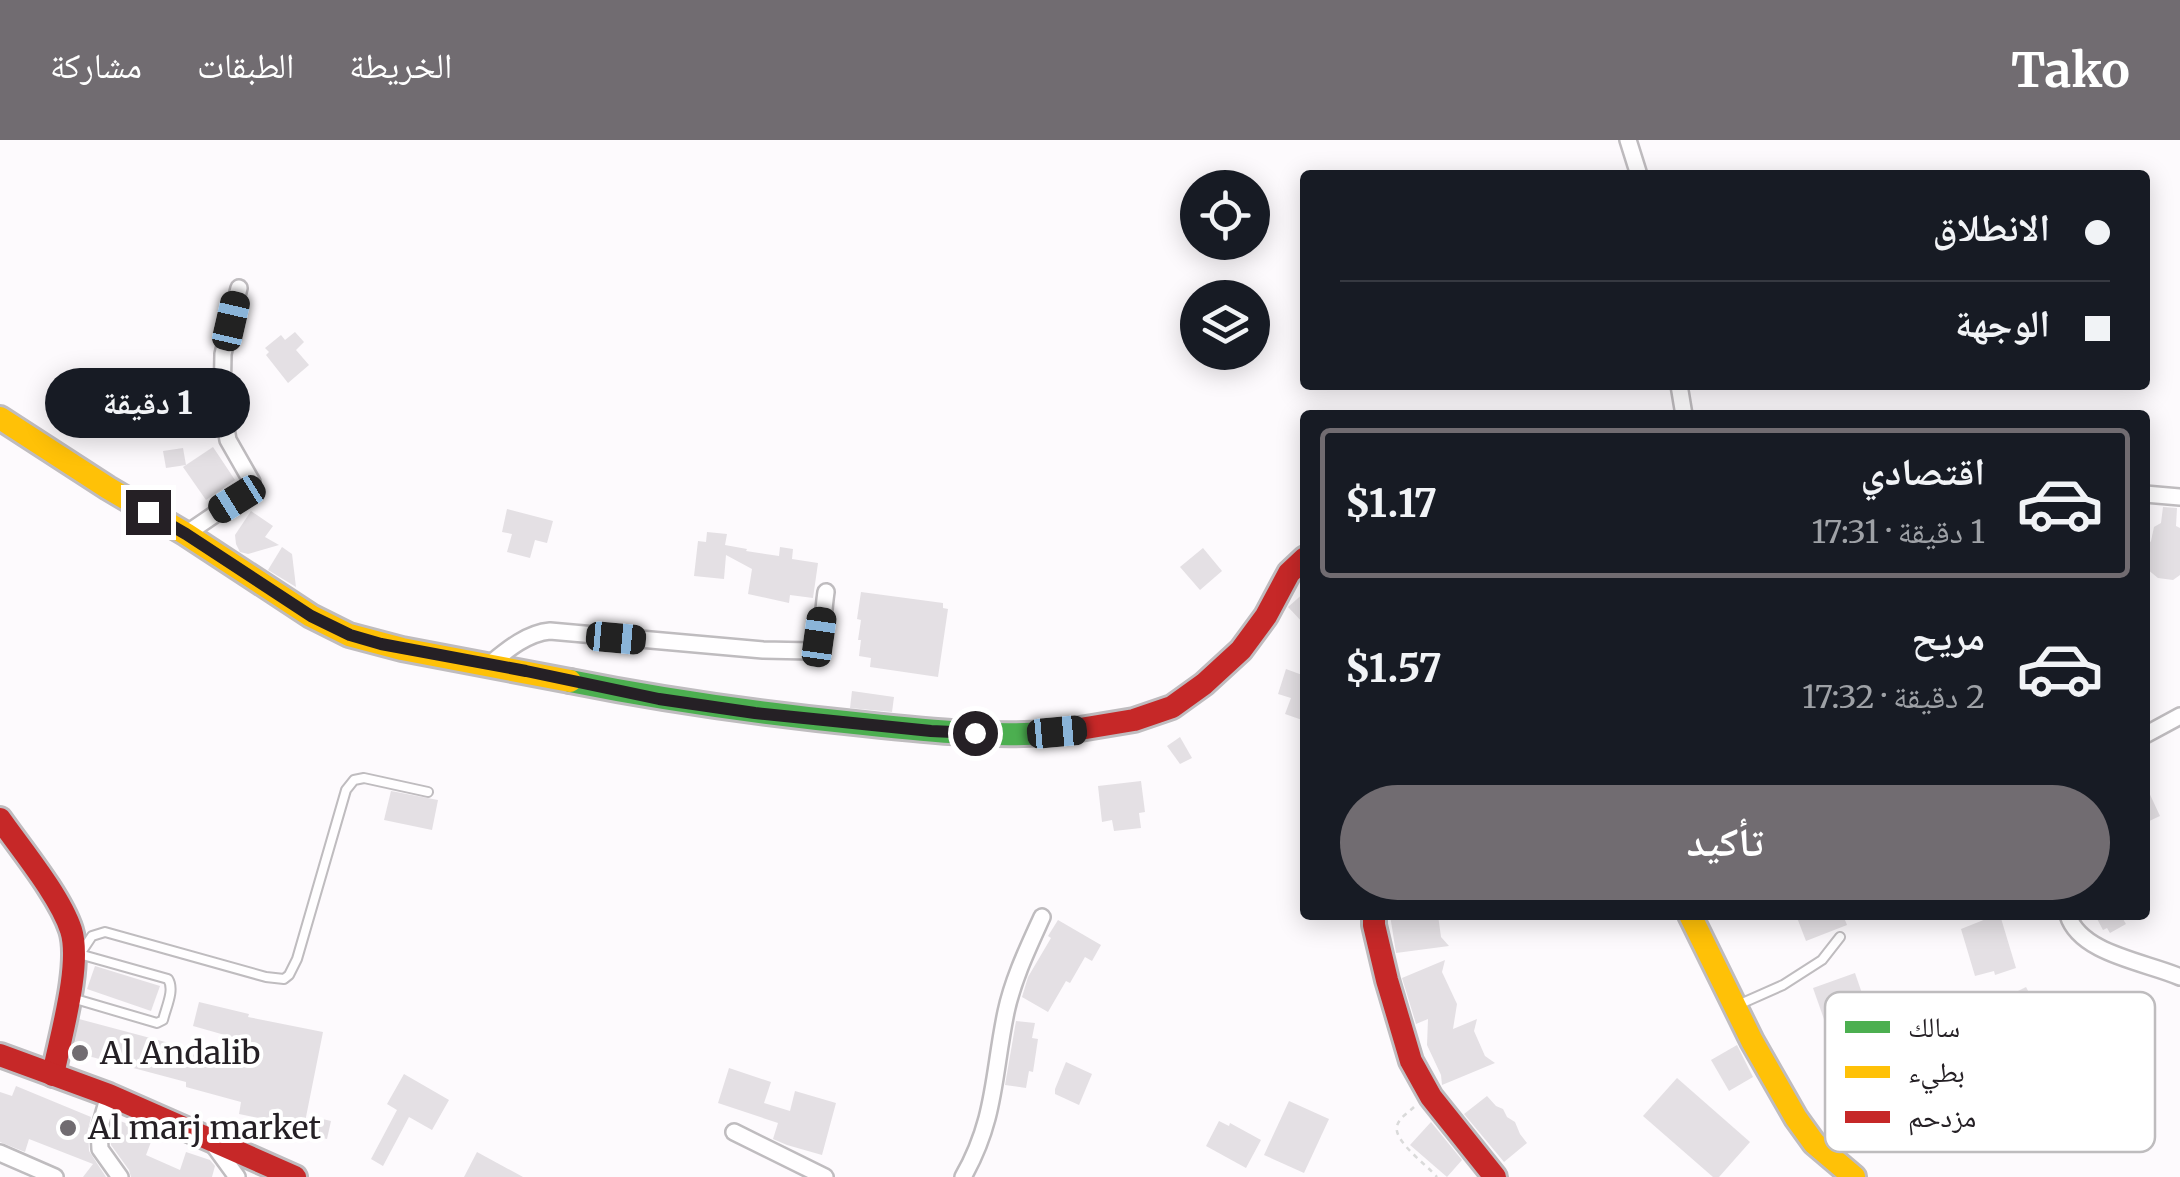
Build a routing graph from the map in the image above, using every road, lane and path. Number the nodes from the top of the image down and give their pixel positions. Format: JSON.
{"nodes":[{"id":1,"x":1628,"y":140,"type":"edge"},
{"id":2,"x":1638,"y":170,"type":"edge"},
{"id":3,"x":239,"y":288,"type":"dead end"},
{"id":4,"x":0,"y":418,"type":"edge"},
{"id":5,"x":2150,"y":494,"type":"edge"},
{"id":6,"x":2180,"y":497,"type":"edge"},
{"id":7,"x":186,"y":534,"type":"junction"},
{"id":8,"x":1300,"y":562,"type":"edge"},
{"id":9,"x":826,"y":592,"type":"dead end"},
{"id":10,"x":490,"y":664,"type":"junction"},
{"id":11,"x":2180,"y":716,"type":"edge"},
{"id":12,"x":2150,"y":732,"type":"edge"},
{"id":13,"x":428,"y":792,"type":"dead end"},
{"id":14,"x":0,"y":819,"type":"edge"},
{"id":15,"x":1042,"y":918,"type":"dead end"},
{"id":16,"x":1374,"y":920,"type":"edge"},
{"id":17,"x":1692,"y":920,"type":"edge"},
{"id":18,"x":2069,"y":920,"type":"edge"},
{"id":19,"x":1840,"y":937,"type":"dead end"},
{"id":20,"x":77,"y":953,"type":"junction"},
{"id":21,"x":2180,"y":977,"type":"edge"},
{"id":22,"x":68,"y":997,"type":"junction"},
{"id":23,"x":1736,"y":1006,"type":"junction"},
{"id":24,"x":7,"y":1059,"type":"edge"},
{"id":25,"x":53,"y":1075,"type":"junction"},
{"id":26,"x":109,"y":1095,"type":"junction"},
{"id":27,"x":1430,"y":1097,"type":"junction"},
{"id":28,"x":734,"y":1132,"type":"dead end"},
{"id":29,"x":210,"y":1141,"type":"junction"},
{"id":30,"x":0,"y":1152,"type":"edge"},
{"id":31,"x":56,"y":1177,"type":"edge"},
{"id":32,"x":120,"y":1177,"type":"edge"},
{"id":33,"x":237,"y":1177,"type":"edge"},
{"id":34,"x":296,"y":1177,"type":"edge"},
{"id":35,"x":825,"y":1177,"type":"edge"},
{"id":36,"x":963,"y":1177,"type":"edge"},
{"id":37,"x":1437,"y":1177,"type":"edge"},
{"id":38,"x":1495,"y":1177,"type":"edge"},
{"id":39,"x":1854,"y":1177,"type":"edge"}],
"edges":[{"from":1,"to":2,"type":"street"},
{"from":3,"to":7,"type":"street"},
{"from":4,"to":7,"type":"street"},
{"from":5,"to":6,"type":"street"},
{"from":7,"to":10,"type":"street"},
{"from":8,"to":10,"type":"street"},
{"from":9,"to":10,"type":"street"},
{"from":11,"to":12,"type":"street"},
{"from":13,"to":20,"type":"lane"},
{"from":14,"to":20,"type":"street"},
{"from":15,"to":36,"type":"street"},
{"from":16,"to":27,"type":"street"},
{"from":17,"to":23,"type":"street"},
{"from":18,"to":21,"type":"street"},
{"from":19,"to":23,"type":"lane"},
{"from":20,"to":22,"type":"street"},
{"from":20,"to":22,"type":"lane"},
{"from":22,"to":25,"type":"street"},
{"from":23,"to":39,"type":"street"},
{"from":24,"to":25,"type":"street"},
{"from":25,"to":26,"type":"street"},
{"from":26,"to":29,"type":"street"},
{"from":26,"to":32,"type":"street"},
{"from":27,"to":37,"type":"path"},
{"from":27,"to":38,"type":"street"},
{"from":28,"to":35,"type":"street"},
{"from":29,"to":33,"type":"street"},
{"from":29,"to":34,"type":"street"},
{"from":30,"to":31,"type":"street"}]}
